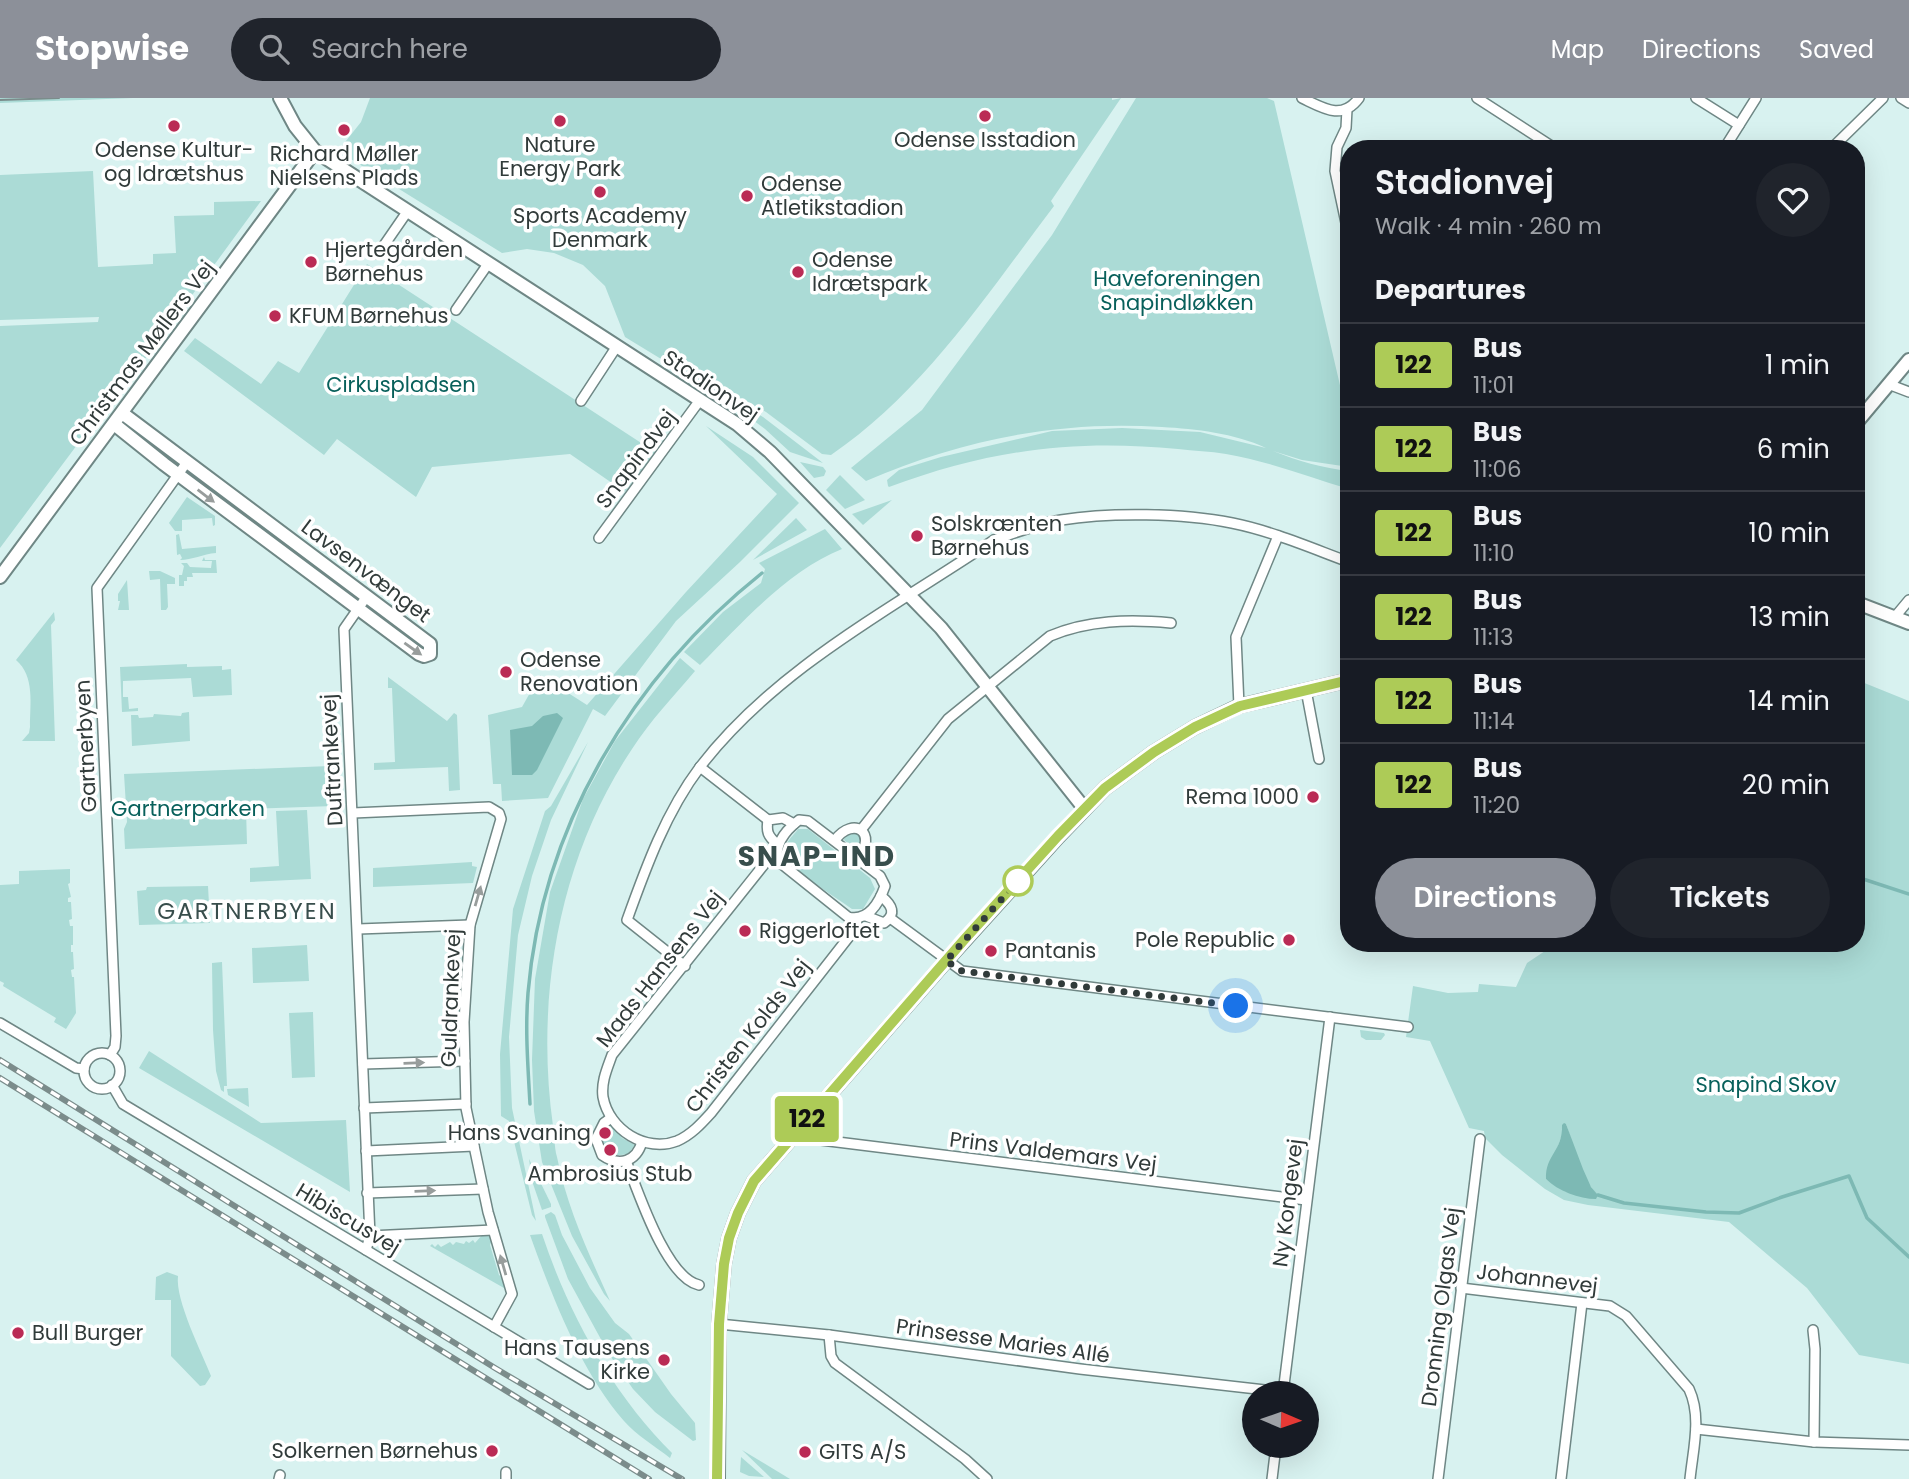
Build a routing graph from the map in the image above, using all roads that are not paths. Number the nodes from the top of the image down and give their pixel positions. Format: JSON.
{"nodes":[{"id":1,"x":280,"y":98,"type":"edge"},
{"id":2,"x":288,"y":98,"type":"edge"},
{"id":3,"x":1302,"y":98,"type":"edge"},
{"id":4,"x":1359,"y":98,"type":"edge"},
{"id":5,"x":1477,"y":98,"type":"edge"},
{"id":6,"x":1696,"y":98,"type":"edge"},
{"id":7,"x":1756,"y":98,"type":"edge"},
{"id":8,"x":1884,"y":98,"type":"edge"},
{"id":9,"x":1900,"y":98,"type":"edge"},
{"id":10,"x":1909,"y":103,"type":"edge"},
{"id":11,"x":1347,"y":109,"type":"junction"},
{"id":12,"x":289,"y":114,"type":"junction"},
{"id":13,"x":1739,"y":125,"type":"junction"},
{"id":14,"x":1340,"y":140,"type":"edge"},
{"id":15,"x":1542,"y":140,"type":"edge"},
{"id":16,"x":1730,"y":140,"type":"edge"},
{"id":17,"x":1840,"y":140,"type":"edge"},
{"id":18,"x":1340,"y":141,"type":"edge"},
{"id":19,"x":315,"y":151,"type":"junction"},
{"id":20,"x":1340,"y":195,"type":"edge"},
{"id":21,"x":407,"y":212,"type":"junction"},
{"id":22,"x":379,"y":254,"type":"dead end"},
{"id":23,"x":488,"y":264,"type":"junction"},
{"id":24,"x":456,"y":310,"type":"dead end"},
{"id":25,"x":617,"y":346,"type":"junction"},
{"id":26,"x":1909,"y":360,"type":"edge"},
{"id":27,"x":1888,"y":384,"type":"junction"},
{"id":28,"x":1909,"y":392,"type":"edge"},
{"id":29,"x":700,"y":400,"type":"junction"},
{"id":30,"x":581,"y":401,"type":"dead end"},
{"id":31,"x":1865,"y":412,"type":"edge"},
{"id":32,"x":118,"y":419,"type":"junction"},
{"id":33,"x":187,"y":462,"type":"junction"},
{"id":34,"x":178,"y":474,"type":"junction"},
{"id":35,"x":277,"y":529,"type":"junction"},
{"id":36,"x":1278,"y":536,"type":"junction"},
{"id":37,"x":599,"y":538,"type":"dead end"},
{"id":38,"x":268,"y":542,"type":"junction"},
{"id":39,"x":1340,"y":559,"type":"edge"},
{"id":40,"x":0,"y":577,"type":"edge"},
{"id":41,"x":366,"y":596,"type":"junction"},
{"id":42,"x":911,"y":596,"type":"junction"},
{"id":43,"x":1909,"y":600,"type":"edge"},
{"id":44,"x":1865,"y":606,"type":"edge"},
{"id":45,"x":358,"y":609,"type":"junction"},
{"id":46,"x":1894,"y":618,"type":"junction"},
{"id":47,"x":1171,"y":623,"type":"dead end"},
{"id":48,"x":1909,"y":623,"type":"edge"},
{"id":49,"x":1340,"y":682,"type":"edge"},
{"id":50,"x":988,"y":687,"type":"junction"},
{"id":51,"x":1306,"y":690,"type":"junction"},
{"id":52,"x":1240,"y":706,"type":"junction"},
{"id":53,"x":1319,"y":759,"type":"dead end"},
{"id":54,"x":700,"y":767,"type":"junction"},
{"id":55,"x":1084,"y":808,"type":"junction"},
{"id":56,"x":353,"y":813,"type":"junction"},
{"id":57,"x":768,"y":820,"type":"junction"},
{"id":58,"x":794,"y":824,"type":"junction"},
{"id":59,"x":861,"y":830,"type":"junction"},
{"id":60,"x":835,"y":840,"type":"junction"},
{"id":61,"x":777,"y":849,"type":"junction"},
{"id":62,"x":858,"y":858,"type":"junction"},
{"id":63,"x":881,"y":896,"type":"junction"},
{"id":64,"x":862,"y":918,"type":"junction"},
{"id":65,"x":890,"y":918,"type":"junction"},
{"id":66,"x":470,"y":925,"type":"junction"},
{"id":67,"x":358,"y":929,"type":"junction"},
{"id":68,"x":946,"y":961,"type":"junction"},
{"id":69,"x":685,"y":966,"type":"junction"},
{"id":70,"x":1330,"y":1017,"type":"junction"},
{"id":71,"x":0,"y":1023,"type":"edge"},
{"id":72,"x":1408,"y":1027,"type":"dead end"},
{"id":73,"x":110,"y":1055,"type":"junction"},
{"id":74,"x":465,"y":1061,"type":"junction"},
{"id":75,"x":363,"y":1065,"type":"junction"},
{"id":76,"x":84,"y":1069,"type":"junction"},
{"id":77,"x":111,"y":1085,"type":"junction"},
{"id":78,"x":466,"y":1104,"type":"junction"},
{"id":79,"x":365,"y":1108,"type":"junction"},
{"id":80,"x":611,"y":1118,"type":"junction"},
{"id":81,"x":799,"y":1128,"type":"junction"},
{"id":82,"x":1480,"y":1139,"type":"dead end"},
{"id":83,"x":642,"y":1142,"type":"junction"},
{"id":84,"x":474,"y":1146,"type":"junction"},
{"id":85,"x":366,"y":1152,"type":"junction"},
{"id":86,"x":626,"y":1161,"type":"junction"},
{"id":87,"x":483,"y":1189,"type":"junction"},
{"id":88,"x":368,"y":1194,"type":"junction"},
{"id":89,"x":1306,"y":1200,"type":"junction"},
{"id":90,"x":493,"y":1230,"type":"junction"},
{"id":91,"x":370,"y":1236,"type":"junction"},
{"id":92,"x":366,"y":1250,"type":"junction"},
{"id":93,"x":699,"y":1285,"type":"dead end"},
{"id":94,"x":1461,"y":1288,"type":"junction"},
{"id":95,"x":1582,"y":1303,"type":"junction"},
{"id":96,"x":719,"y":1324,"type":"junction"},
{"id":97,"x":494,"y":1327,"type":"junction"},
{"id":98,"x":1813,"y":1330,"type":"dead end"},
{"id":99,"x":829,"y":1335,"type":"junction"},
{"id":100,"x":580,"y":1365,"type":"dead end"},
{"id":101,"x":574,"y":1376,"type":"junction"},
{"id":102,"x":1284,"y":1381,"type":"edge"},
{"id":103,"x":589,"y":1384,"type":"dead end"},
{"id":104,"x":1242,"y":1388,"type":"edge"},
{"id":105,"x":1696,"y":1429,"type":"junction"},
{"id":106,"x":1814,"y":1442,"type":"junction"},
{"id":107,"x":1909,"y":1445,"type":"edge"},
{"id":108,"x":1275,"y":1458,"type":"edge"},
{"id":109,"x":718,"y":1479,"type":"edge"},
{"id":110,"x":987,"y":1479,"type":"edge"},
{"id":111,"x":1272,"y":1479,"type":"edge"},
{"id":112,"x":1438,"y":1479,"type":"edge"},
{"id":113,"x":1561,"y":1479,"type":"edge"},
{"id":114,"x":1690,"y":1479,"type":"edge"}],
"edges":[{"from":1,"to":12,"type":"street","name":"Stadionvej"},
{"from":2,"to":12,"type":"street"},
{"from":3,"to":11,"type":"street"},
{"from":4,"to":11,"type":"street"},
{"from":5,"to":15,"type":"street"},
{"from":6,"to":13,"type":"street"},
{"from":7,"to":13,"type":"street"},
{"from":8,"to":17,"type":"street"},
{"from":9,"to":10,"type":"street"},
{"from":11,"to":14,"type":"street"},
{"from":12,"to":19,"type":"street","name":"Stadionvej"},
{"from":13,"to":16,"type":"street"},
{"from":18,"to":20,"type":"street"},
{"from":19,"to":21,"type":"street","name":"Stadionvej"},
{"from":19,"to":32,"type":"street","name":"Christmas Møllers Vej"},
{"from":21,"to":22,"type":"street"},
{"from":21,"to":23,"type":"street","name":"Stadionvej"},
{"from":23,"to":24,"type":"street"},
{"from":23,"to":25,"type":"street","name":"Stadionvej"},
{"from":25,"to":29,"type":"street","name":"Stadionvej"},
{"from":25,"to":30,"type":"street"},
{"from":26,"to":27,"type":"street"},
{"from":27,"to":28,"type":"street"},
{"from":27,"to":31,"type":"street"},
{"from":29,"to":37,"type":"street","name":"Snapindvej"},
{"from":29,"to":42,"type":"street","name":"Stadionvej"},
{"from":32,"to":33,"type":"street","name":"Lavsenvænget"},
{"from":32,"to":34,"type":"street","name":"Lavsenvænget"},
{"from":32,"to":40,"type":"street","name":"Christmas Møllers Vej"},
{"from":33,"to":34,"type":"street","name":"Gartnerbyen"},
{"from":33,"to":35,"type":"street","name":"Lavsenvænget"},
{"from":34,"to":38,"type":"street","name":"Lavsenvænget","one_way":true},
{"from":34,"to":73,"type":"street","name":"Gartnerbyen"},
{"from":35,"to":38,"type":"street"},
{"from":35,"to":41,"type":"street","name":"Lavsenvænget"},
{"from":36,"to":39,"type":"street"},
{"from":36,"to":42,"type":"street"},
{"from":36,"to":52,"type":"street"},
{"from":38,"to":45,"type":"street","name":"Lavsenvænget"},
{"from":41,"to":45,"type":"street","name":"Duftrankevej"},
{"from":45,"to":41,"type":"street","name":"Lavsenvænget","one_way":true},
{"from":42,"to":50,"type":"street","name":"Stadionvej"},
{"from":42,"to":54,"type":"street"},
{"from":43,"to":46,"type":"street"},
{"from":44,"to":46,"type":"street"},
{"from":45,"to":56,"type":"street","name":"Duftrankevej"},
{"from":46,"to":48,"type":"street"},
{"from":47,"to":50,"type":"street"},
{"from":49,"to":51,"type":"street"},
{"from":50,"to":55,"type":"street","name":"Stadionvej"},
{"from":50,"to":59,"type":"street"},
{"from":51,"to":52,"type":"street"},
{"from":51,"to":53,"type":"street"},
{"from":52,"to":55,"type":"street"},
{"from":54,"to":57,"type":"street"},
{"from":54,"to":69,"type":"street"},
{"from":55,"to":68,"type":"street"},
{"from":66,"to":56,"type":"street","name":"Guldrankevej","one_way":true},
{"from":56,"to":67,"type":"street","name":"Duftrankevej"},
{"from":57,"to":58,"type":"street"},
{"from":57,"to":61,"type":"street"},
{"from":58,"to":60,"type":"street"},
{"from":58,"to":61,"type":"street","name":"Mads Hansens Vej"},
{"from":59,"to":60,"type":"street"},
{"from":59,"to":62,"type":"street"},
{"from":60,"to":62,"type":"street"},
{"from":61,"to":64,"type":"street"},
{"from":61,"to":69,"type":"street","name":"Mads Hansens Vej"},
{"from":62,"to":63,"type":"street"},
{"from":63,"to":64,"type":"street","name":"Christen Kolds Vej"},
{"from":63,"to":65,"type":"street"},
{"from":64,"to":65,"type":"street"},
{"from":64,"to":83,"type":"street","name":"Christen Kolds Vej"},
{"from":65,"to":68,"type":"street"},
{"from":66,"to":67,"type":"street"},
{"from":66,"to":74,"type":"street","name":"Guldrankevej"},
{"from":67,"to":75,"type":"street","name":"Duftrankevej"},
{"from":68,"to":70,"type":"street"},
{"from":68,"to":81,"type":"street"},
{"from":69,"to":80,"type":"street","name":"Mads Hansens Vej"},
{"from":70,"to":72,"type":"street"},
{"from":70,"to":89,"type":"street","name":"Ny Kongevej"},
{"from":71,"to":76,"type":"street"},
{"from":73,"to":76,"type":"street"},
{"from":73,"to":77,"type":"street"},
{"from":75,"to":74,"type":"street","one_way":true},
{"from":74,"to":78,"type":"street","name":"Guldrankevej"},
{"from":75,"to":79,"type":"street","name":"Duftrankevej"},
{"from":76,"to":77,"type":"street"},
{"from":77,"to":92,"type":"street","name":"Hibiscusvej"},
{"from":78,"to":79,"type":"street"},
{"from":78,"to":84,"type":"street","name":"Guldrankevej"},
{"from":79,"to":85,"type":"street","name":"Duftrankevej"},
{"from":80,"to":83,"type":"street"},
{"from":80,"to":86,"type":"street"},
{"from":81,"to":89,"type":"street","name":"Prins Valdemars Vej"},
{"from":81,"to":96,"type":"street"},
{"from":82,"to":94,"type":"street","name":"Dronning Olgas Vej"},
{"from":83,"to":86,"type":"street"},
{"from":84,"to":85,"type":"street"},
{"from":84,"to":87,"type":"street","name":"Guldrankevej"},
{"from":85,"to":88,"type":"street","name":"Duftrankevej"},
{"from":86,"to":93,"type":"street"},
{"from":88,"to":87,"type":"street","one_way":true},
{"from":87,"to":90,"type":"street","name":"Guldrankevej"},
{"from":88,"to":91,"type":"street","name":"Duftrankevej"},
{"from":89,"to":102,"type":"street","name":"Ny Kongevej"},
{"from":90,"to":91,"type":"street"},
{"from":97,"to":90,"type":"street","name":"Guldrankevej","one_way":true},
{"from":91,"to":92,"type":"street","name":"Duftrankevej"},
{"from":92,"to":97,"type":"street","name":"Hibiscusvej"},
{"from":94,"to":95,"type":"street","name":"Johannevej"},
{"from":94,"to":112,"type":"street","name":"Dronning Olgas Vej"},
{"from":95,"to":105,"type":"street","name":"Johannevej"},
{"from":95,"to":113,"type":"street"},
{"from":96,"to":99,"type":"street","name":"Prinsesse Maries Allé"},
{"from":96,"to":109,"type":"street"},
{"from":97,"to":101,"type":"street","name":"Hibiscusvej"},
{"from":98,"to":106,"type":"street"},
{"from":99,"to":104,"type":"street","name":"Prinsesse Maries Allé"},
{"from":99,"to":110,"type":"street"},
{"from":100,"to":101,"type":"street"},
{"from":101,"to":103,"type":"street","name":"Hibiscusvej"},
{"from":105,"to":106,"type":"street"},
{"from":105,"to":114,"type":"street","name":"Johannevej"},
{"from":106,"to":107,"type":"street"},
{"from":108,"to":111,"type":"street"}]}
